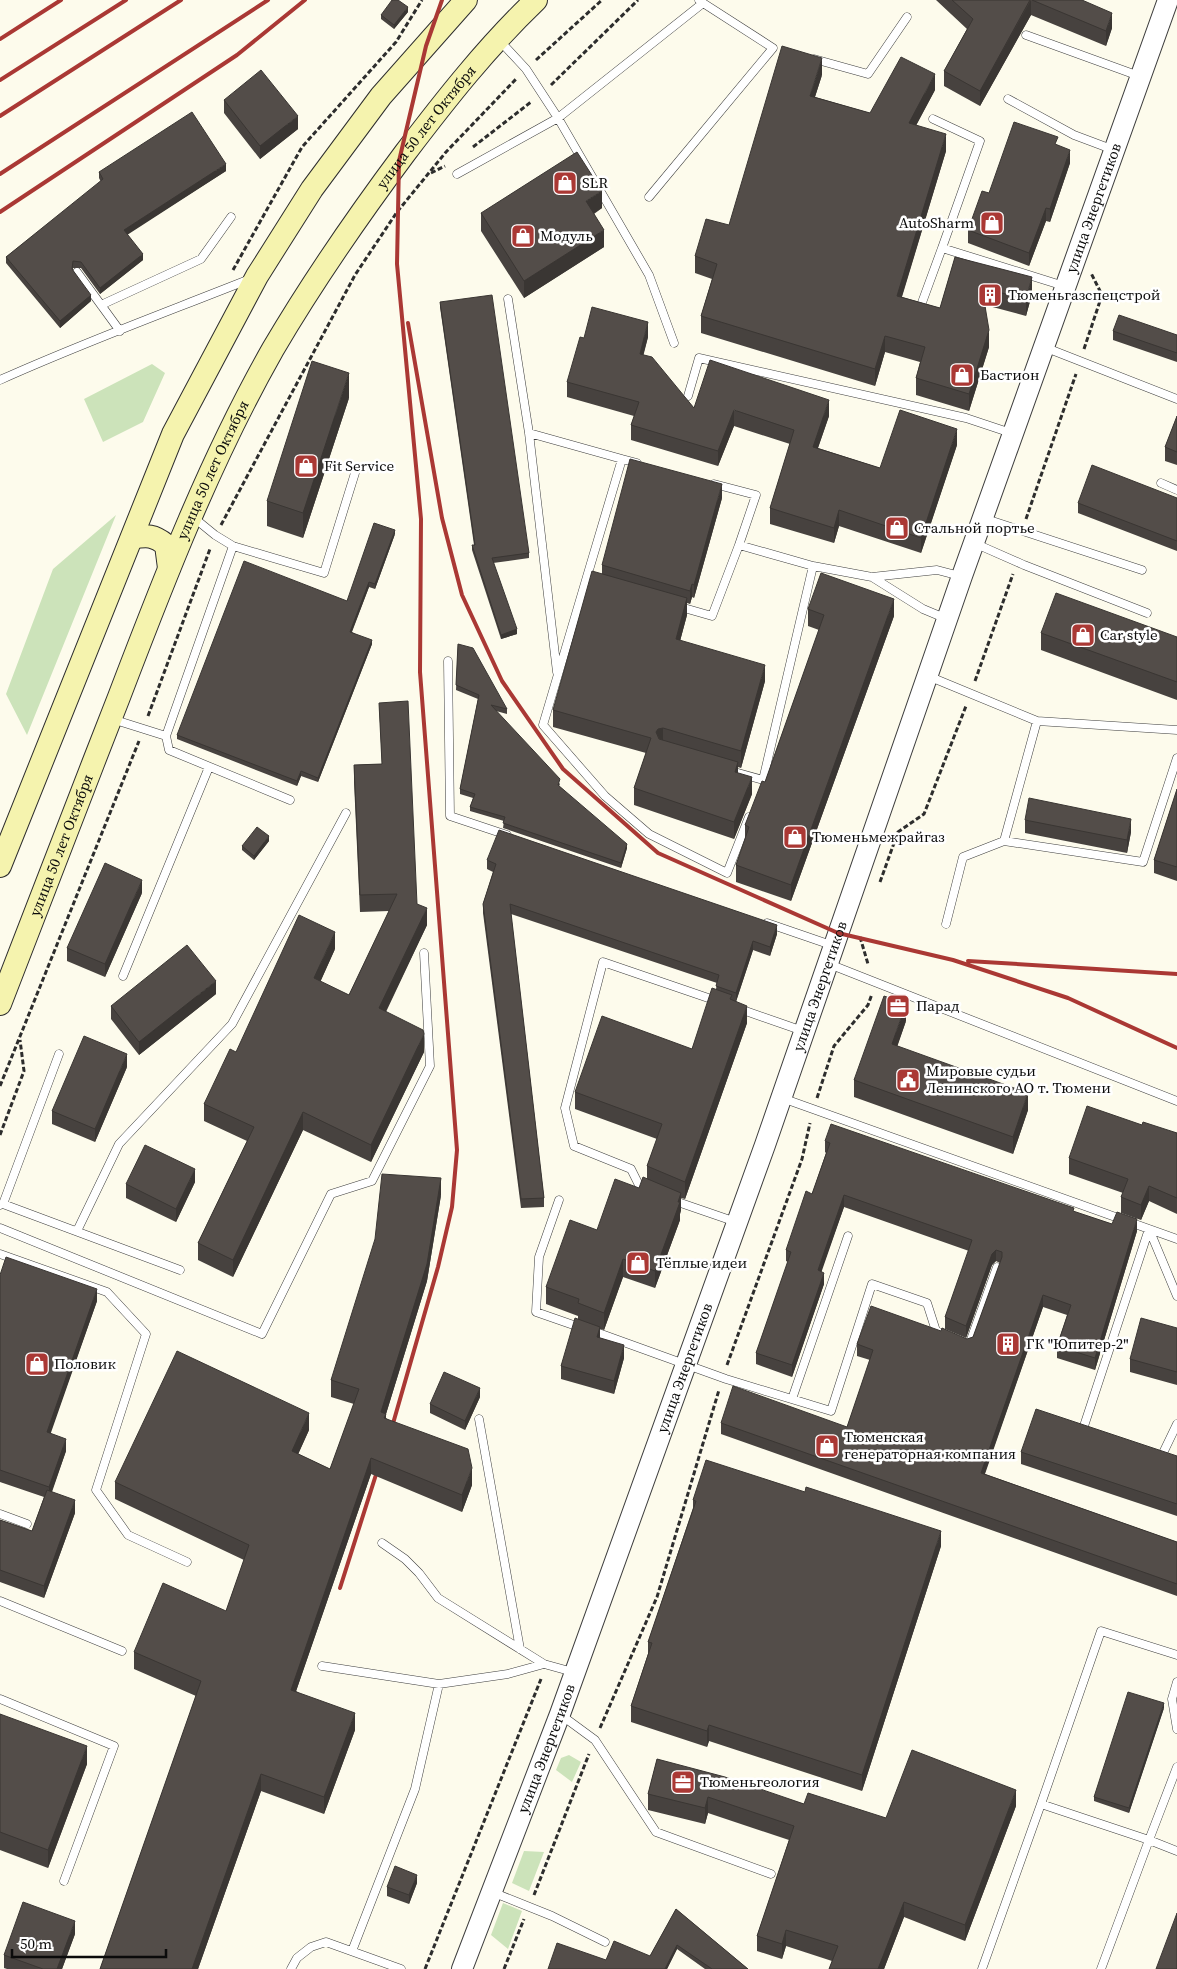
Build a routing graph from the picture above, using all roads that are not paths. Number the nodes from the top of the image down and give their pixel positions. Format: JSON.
{"nodes":[{"id":1,"x":466,"y":0,"type":"edge"},
{"id":2,"x":536,"y":0,"type":"edge"},
{"id":3,"x":1168,"y":0,"type":"edge"},
{"id":4,"x":701,"y":1,"type":"edge"},
{"id":5,"x":907,"y":17,"type":"dead end"},
{"id":6,"x":1026,"y":35,"type":"dead end"},
{"id":7,"x":497,"y":38,"type":"junction"},
{"id":8,"x":773,"y":48,"type":"junction"},
{"id":9,"x":783,"y":50,"type":"edge"},
{"id":10,"x":802,"y":56,"type":"edge"},
{"id":11,"x":1141,"y":76,"type":"junction"},
{"id":12,"x":1008,"y":99,"type":"dead end"},
{"id":13,"x":558,"y":118,"type":"junction"},
{"id":14,"x":933,"y":119,"type":"dead end"},
{"id":15,"x":1114,"y":150,"type":"junction"},
{"id":16,"x":457,"y":174,"type":"dead end"},
{"id":17,"x":649,"y":197,"type":"dead end"},
{"id":18,"x":231,"y":217,"type":"dead end"},
{"id":19,"x":942,"y":248,"type":"junction"},
{"id":20,"x":77,"y":272,"type":"edge"},
{"id":21,"x":257,"y":276,"type":"junction"},
{"id":22,"x":1066,"y":286,"type":"junction"},
{"id":23,"x":508,"y":299,"type":"dead end"},
{"id":24,"x":101,"y":306,"type":"junction"},
{"id":25,"x":920,"y":308,"type":"edge"},
{"id":26,"x":120,"y":331,"type":"junction"},
{"id":27,"x":674,"y":343,"type":"dead end"},
{"id":28,"x":1044,"y":347,"type":"junction"},
{"id":29,"x":0,"y":380,"type":"edge"},
{"id":30,"x":688,"y":396,"type":"dead end"},
{"id":31,"x":1177,"y":399,"type":"edge"},
{"id":32,"x":529,"y":433,"type":"junction"},
{"id":33,"x":1013,"y":434,"type":"junction"},
{"id":34,"x":622,"y":459,"type":"junction"},
{"id":35,"x":641,"y":464,"type":"edge"},
{"id":36,"x":355,"y":473,"type":"dead end"},
{"id":37,"x":708,"y":482,"type":"edge"},
{"id":38,"x":1161,"y":483,"type":"dead end"},
{"id":39,"x":1177,"y":490,"type":"edge"},
{"id":40,"x":192,"y":516,"type":"junction"},
{"id":41,"x":983,"y":518,"type":"junction"},
{"id":42,"x":132,"y":538,"type":"junction"},
{"id":43,"x":974,"y":543,"type":"junction"},
{"id":44,"x":739,"y":545,"type":"junction"},
{"id":45,"x":233,"y":546,"type":"junction"},
{"id":46,"x":812,"y":566,"type":"junction"},
{"id":47,"x":168,"y":568,"type":"junction"},
{"id":48,"x":1142,"y":570,"type":"dead end"},
{"id":49,"x":962,"y":576,"type":"junction"},
{"id":50,"x":872,"y":577,"type":"junction"},
{"id":51,"x":586,"y":580,"type":"junction"},
{"id":52,"x":604,"y":585,"type":"edge"},
{"id":53,"x":667,"y":603,"type":"edge"},
{"id":54,"x":1147,"y":613,"type":"dead end"},
{"id":55,"x":947,"y":619,"type":"junction"},
{"id":56,"x":448,"y":661,"type":"dead end"},
{"id":57,"x":558,"y":676,"type":"junction"},
{"id":58,"x":928,"y":676,"type":"junction"},
{"id":59,"x":110,"y":718,"type":"junction"},
{"id":60,"x":1037,"y":721,"type":"junction"},
{"id":61,"x":1177,"y":730,"type":"edge"},
{"id":62,"x":166,"y":736,"type":"junction"},
{"id":63,"x":1177,"y":758,"type":"edge"},
{"id":64,"x":209,"y":767,"type":"junction"},
{"id":65,"x":726,"y":769,"type":"edge"},
{"id":66,"x":763,"y":780,"type":"junction"},
{"id":67,"x":759,"y":790,"type":"edge"},
{"id":68,"x":290,"y":800,"type":"dead end"},
{"id":69,"x":752,"y":808,"type":"edge"},
{"id":70,"x":346,"y":813,"type":"dead end"},
{"id":71,"x":511,"y":836,"type":"edge"},
{"id":72,"x":1004,"y":842,"type":"junction"},
{"id":73,"x":0,"y":866,"type":"edge"},
{"id":74,"x":760,"y":921,"type":"edge"},
{"id":75,"x":946,"y":924,"type":"dead end"},
{"id":76,"x":424,"y":953,"type":"dead end"},
{"id":77,"x":830,"y":954,"type":"junction"},
{"id":78,"x":123,"y":976,"type":"dead end"},
{"id":79,"x":723,"y":1003,"type":"edge"},
{"id":80,"x":0,"y":1004,"type":"edge"},
{"id":81,"x":732,"y":1006,"type":"edge"},
{"id":82,"x":803,"y":1031,"type":"junction"},
{"id":83,"x":59,"y":1054,"type":"dead end"},
{"id":84,"x":780,"y":1097,"type":"junction"},
{"id":85,"x":1177,"y":1101,"type":"edge"},
{"id":86,"x":658,"y":1194,"type":"edge"},
{"id":87,"x":666,"y":1198,"type":"edge"},
{"id":88,"x":559,"y":1200,"type":"dead end"},
{"id":89,"x":2,"y":1204,"type":"edge"},
{"id":90,"x":736,"y":1222,"type":"junction"},
{"id":91,"x":0,"y":1228,"type":"edge"},
{"id":92,"x":1149,"y":1229,"type":"junction"},
{"id":93,"x":78,"y":1232,"type":"junction"},
{"id":94,"x":848,"y":1236,"type":"dead end"},
{"id":95,"x":1177,"y":1239,"type":"edge"},
{"id":96,"x":0,"y":1254,"type":"edge"},
{"id":97,"x":997,"y":1268,"type":"edge"},
{"id":98,"x":180,"y":1270,"type":"dead end"},
{"id":99,"x":1177,"y":1296,"type":"edge"},
{"id":100,"x":953,"y":1338,"type":"edge"},
{"id":101,"x":961,"y":1341,"type":"edge"},
{"id":102,"x":684,"y":1364,"type":"junction"},
{"id":103,"x":792,"y":1399,"type":"junction"},
{"id":104,"x":479,"y":1419,"type":"dead end"},
{"id":105,"x":1177,"y":1424,"type":"edge"},
{"id":106,"x":1083,"y":1429,"type":"edge"},
{"id":107,"x":1164,"y":1451,"type":"edge"},
{"id":108,"x":0,"y":1514,"type":"edge"},
{"id":109,"x":27,"y":1524,"type":"dead end"},
{"id":110,"x":382,"y":1543,"type":"dead end"},
{"id":111,"x":187,"y":1562,"type":"dead end"},
{"id":112,"x":0,"y":1601,"type":"edge"},
{"id":113,"x":520,"y":1649,"type":"junction"},
{"id":114,"x":122,"y":1651,"type":"dead end"},
{"id":115,"x":1177,"y":1655,"type":"edge"},
{"id":116,"x":546,"y":1664,"type":"junction"},
{"id":117,"x":322,"y":1666,"type":"dead end"},
{"id":118,"x":574,"y":1672,"type":"junction"},
{"id":119,"x":1177,"y":1682,"type":"edge"},
{"id":120,"x":439,"y":1684,"type":"junction"},
{"id":121,"x":0,"y":1699,"type":"edge"},
{"id":122,"x":560,"y":1714,"type":"junction"},
{"id":123,"x":1177,"y":1729,"type":"edge"},
{"id":124,"x":1177,"y":1768,"type":"edge"},
{"id":125,"x":1041,"y":1804,"type":"junction"},
{"id":126,"x":1149,"y":1840,"type":"junction"},
{"id":127,"x":1177,"y":1851,"type":"edge"},
{"id":128,"x":771,"y":1874,"type":"dead end"},
{"id":129,"x":64,"y":1881,"type":"dead end"},
{"id":130,"x":492,"y":1892,"type":"junction"},
{"id":131,"x":605,"y":1942,"type":"dead end"},
{"id":132,"x":352,"y":1951,"type":"junction"},
{"id":133,"x":291,"y":1969,"type":"edge"},
{"id":134,"x":401,"y":1969,"type":"edge"},
{"id":135,"x":462,"y":1969,"type":"edge"},
{"id":136,"x":982,"y":1969,"type":"edge"},
{"id":137,"x":1101,"y":1969,"type":"edge"}],
"edges":[{"from":1,"to":21,"type":"main road"},
{"from":2,"to":7,"type":"main road","name":"улица 50 лет Октября"},
{"from":3,"to":11,"type":"street","name":"улица Энергетиков"},
{"from":4,"to":8,"type":"lane"},
{"from":4,"to":13,"type":"lane"},
{"from":5,"to":10,"type":"lane"},
{"from":6,"to":11,"type":"lane"},
{"from":7,"to":13,"type":"lane"},
{"from":7,"to":40,"type":"main road","name":"улица 50 лет Октября"},
{"from":8,"to":9,"type":"lane"},
{"from":8,"to":17,"type":"lane"},
{"from":11,"to":15,"type":"street","name":"улица Энергетиков"},
{"from":12,"to":15,"type":"lane"},
{"from":13,"to":16,"type":"lane"},
{"from":13,"to":27,"type":"lane"},
{"from":14,"to":19,"type":"lane"},
{"from":15,"to":22,"type":"street","name":"улица Энергетиков"},
{"from":18,"to":24,"type":"lane"},
{"from":19,"to":22,"type":"lane"},
{"from":19,"to":25,"type":"lane"},
{"from":20,"to":24,"type":"lane"},
{"from":21,"to":26,"type":"lane"},
{"from":21,"to":42,"type":"main road"},
{"from":22,"to":28,"type":"street","name":"улица Энергетиков"},
{"from":23,"to":32,"type":"lane"},
{"from":24,"to":26,"type":"lane"},
{"from":26,"to":29,"type":"lane"},
{"from":28,"to":31,"type":"lane"},
{"from":28,"to":33,"type":"street","name":"улица Энергетиков"},
{"from":30,"to":33,"type":"lane"},
{"from":32,"to":34,"type":"lane"},
{"from":32,"to":57,"type":"lane"},
{"from":33,"to":41,"type":"street","name":"улица Энергетиков"},
{"from":34,"to":35,"type":"lane"},
{"from":34,"to":51,"type":"lane"},
{"from":36,"to":45,"type":"lane"},
{"from":37,"to":44,"type":"lane"},
{"from":38,"to":39,"type":"lane"},
{"from":40,"to":45,"type":"lane"},
{"from":40,"to":47,"type":"main road","name":"улица 50 лет Октября"},
{"from":41,"to":43,"type":"street","name":"улица Энергетиков"},
{"from":41,"to":48,"type":"lane"},
{"from":42,"to":47,"type":"main road"},
{"from":42,"to":73,"type":"main road"},
{"from":43,"to":49,"type":"street","name":"улица Энергетиков"},
{"from":43,"to":54,"type":"lane"},
{"from":44,"to":46,"type":"lane"},
{"from":44,"to":53,"type":"lane"},
{"from":45,"to":62,"type":"lane"},
{"from":46,"to":50,"type":"lane"},
{"from":46,"to":66,"type":"lane"},
{"from":47,"to":59,"type":"main road","name":"улица 50 лет Октября"},
{"from":49,"to":50,"type":"lane"},
{"from":49,"to":55,"type":"street","name":"улица Энергетиков"},
{"from":50,"to":55,"type":"lane"},
{"from":51,"to":52,"type":"lane"},
{"from":51,"to":57,"type":"lane"},
{"from":55,"to":58,"type":"street","name":"улица Энергетиков"},
{"from":56,"to":71,"type":"lane"},
{"from":57,"to":69,"type":"lane"},
{"from":58,"to":60,"type":"lane"},
{"from":58,"to":77,"type":"street","name":"улица Энергетиков"},
{"from":59,"to":62,"type":"lane"},
{"from":59,"to":80,"type":"main road","name":"улица 50 лет Октября"},
{"from":60,"to":61,"type":"lane"},
{"from":60,"to":72,"type":"lane"},
{"from":62,"to":64,"type":"lane"},
{"from":63,"to":72,"type":"lane"},
{"from":64,"to":68,"type":"lane"},
{"from":64,"to":78,"type":"lane"},
{"from":65,"to":66,"type":"lane"},
{"from":66,"to":67,"type":"lane"},
{"from":70,"to":93,"type":"lane"},
{"from":72,"to":75,"type":"lane"},
{"from":74,"to":77,"type":"lane"},
{"from":76,"to":91,"type":"lane"},
{"from":77,"to":82,"type":"street","name":"улица Энергетиков"},
{"from":77,"to":85,"type":"lane"},
{"from":79,"to":86,"type":"lane"},
{"from":81,"to":82,"type":"lane"},
{"from":82,"to":84,"type":"street","name":"улица Энергетиков"},
{"from":83,"to":89,"type":"lane"},
{"from":84,"to":90,"type":"street","name":"улица Энергетиков"},
{"from":84,"to":92,"type":"lane"},
{"from":87,"to":90,"type":"lane"},
{"from":88,"to":102,"type":"lane"},
{"from":89,"to":93,"type":"lane"},
{"from":90,"to":102,"type":"street","name":"улица Энергетиков"},
{"from":92,"to":95,"type":"lane"},
{"from":92,"to":99,"type":"lane"},
{"from":92,"to":106,"type":"lane"},
{"from":93,"to":98,"type":"lane"},
{"from":94,"to":103,"type":"lane"},
{"from":96,"to":111,"type":"lane"},
{"from":97,"to":101,"type":"lane"},
{"from":100,"to":103,"type":"lane"},
{"from":102,"to":103,"type":"lane"},
{"from":102,"to":118,"type":"street","name":"улица Энергетиков"},
{"from":104,"to":113,"type":"lane"},
{"from":105,"to":107,"type":"lane"},
{"from":108,"to":109,"type":"lane"},
{"from":110,"to":113,"type":"lane"},
{"from":112,"to":114,"type":"lane"},
{"from":113,"to":116,"type":"lane"},
{"from":115,"to":125,"type":"lane"},
{"from":116,"to":118,"type":"lane"},
{"from":116,"to":120,"type":"lane"},
{"from":117,"to":120,"type":"lane"},
{"from":118,"to":122,"type":"street","name":"улица Энергетиков"},
{"from":119,"to":123,"type":"lane"},
{"from":120,"to":132,"type":"lane"},
{"from":121,"to":129,"type":"lane"},
{"from":122,"to":128,"type":"lane"},
{"from":122,"to":130,"type":"street","name":"улица Энергетиков"},
{"from":124,"to":126,"type":"lane"},
{"from":125,"to":126,"type":"lane"},
{"from":125,"to":136,"type":"lane"},
{"from":126,"to":127,"type":"lane"},
{"from":126,"to":137,"type":"lane"},
{"from":130,"to":131,"type":"lane"},
{"from":130,"to":135,"type":"street","name":"улица Энергетиков"},
{"from":132,"to":133,"type":"lane"},
{"from":132,"to":134,"type":"lane"}]}
